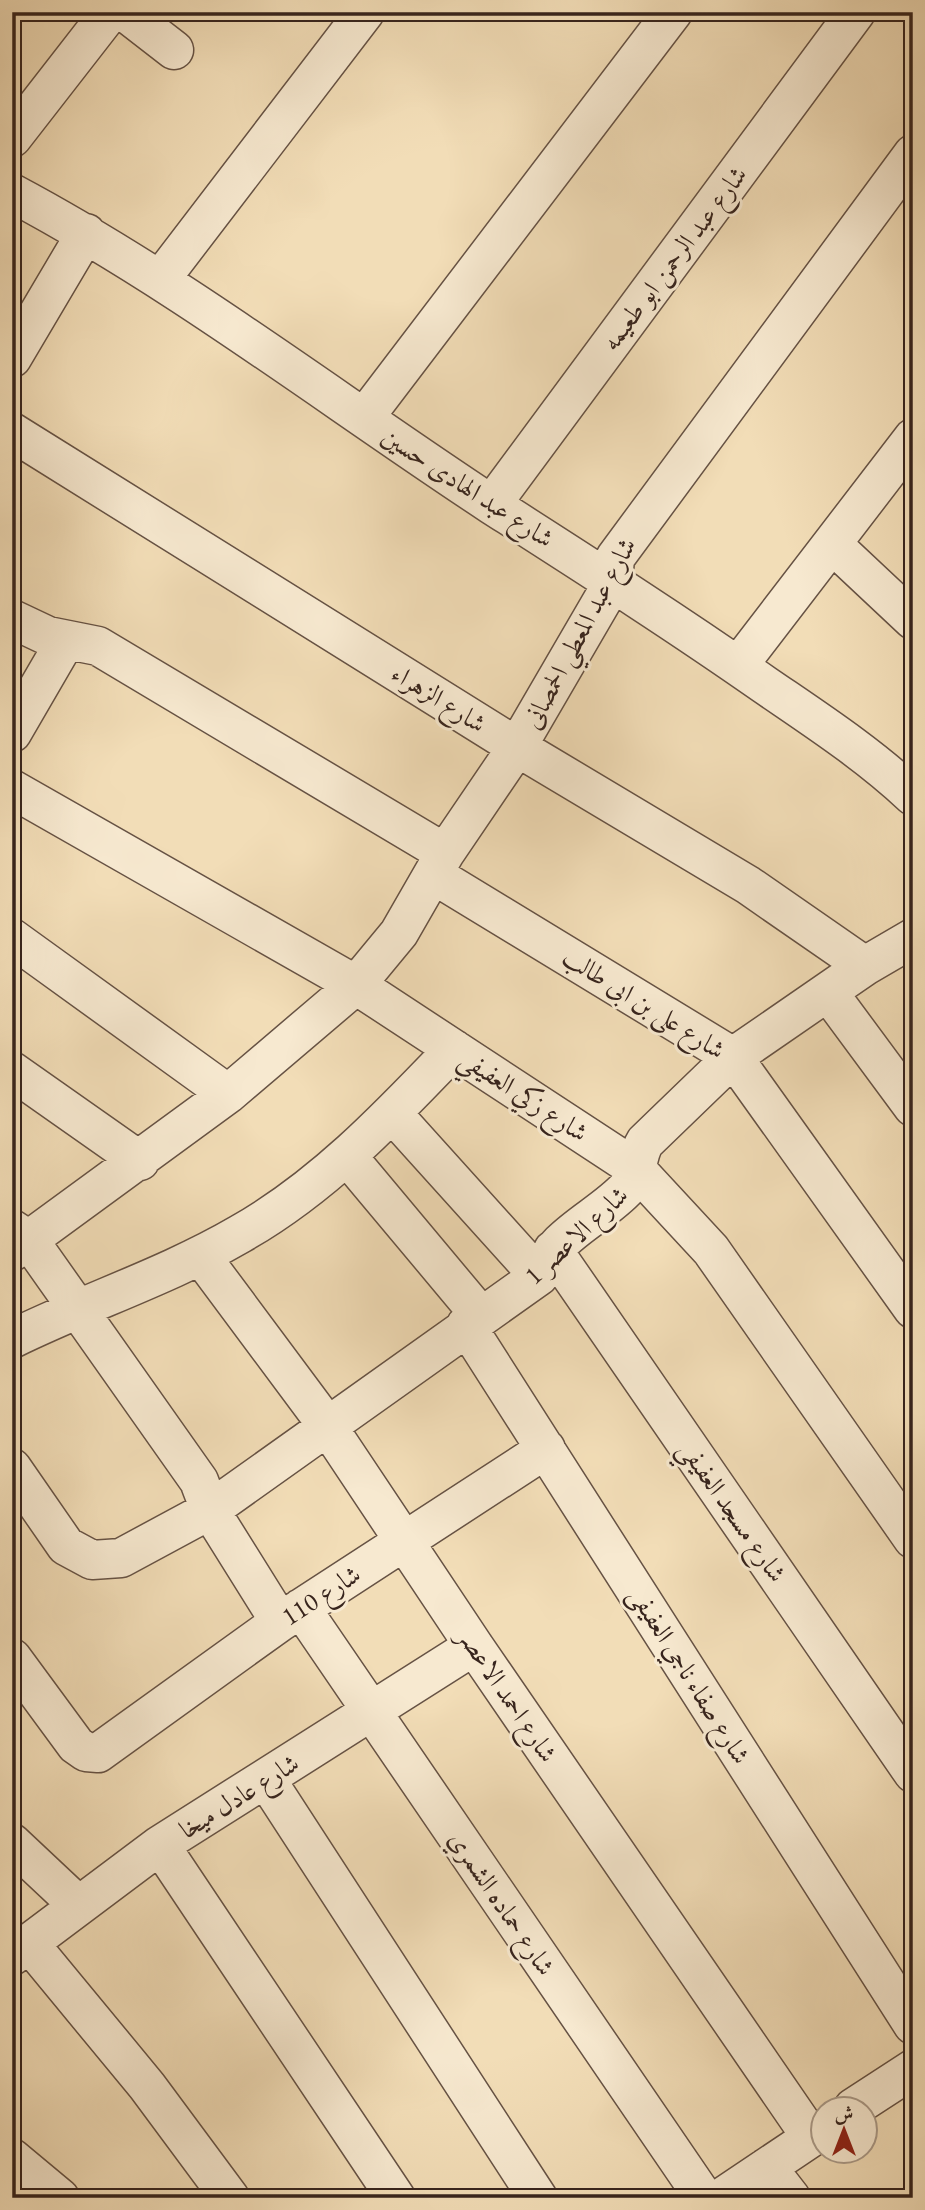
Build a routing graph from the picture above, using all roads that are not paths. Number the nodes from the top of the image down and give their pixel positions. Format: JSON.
{"nodes":[{"id":1,"x":110,"y":12,"type":"edge"},
{"id":2,"x":125,"y":12,"type":"edge"},
{"id":3,"x":365,"y":12,"type":"edge"},
{"id":4,"x":673,"y":12,"type":"edge"},
{"id":5,"x":856,"y":12,"type":"edge"},
{"id":6,"x":174,"y":50,"type":"dead end"},
{"id":7,"x":12,"y":138,"type":"edge"},
{"id":8,"x":913,"y":154,"type":"edge"},
{"id":9,"x":12,"y":193,"type":"edge"},
{"id":10,"x":86,"y":233,"type":"junction"},
{"id":11,"x":160,"y":280,"type":"junction"},
{"id":12,"x":12,"y":358,"type":"edge"},
{"id":13,"x":364,"y":418,"type":"junction"},
{"id":14,"x":12,"y":432,"type":"edge"},
{"id":15,"x":911,"y":443,"type":"edge"},
{"id":16,"x":492,"y":504,"type":"junction"},
{"id":17,"x":832,"y":544,"type":"junction"},
{"id":18,"x":613,"y":582,"type":"junction"},
{"id":19,"x":12,"y":619,"type":"edge"},
{"id":20,"x":913,"y":620,"type":"edge"},
{"id":21,"x":66,"y":640,"type":"junction"},
{"id":22,"x":738,"y":666,"type":"junction"},
{"id":23,"x":12,"y":733,"type":"edge"},
{"id":24,"x":517,"y":747,"type":"junction"},
{"id":25,"x":12,"y":789,"type":"edge"},
{"id":26,"x":913,"y":796,"type":"edge"},
{"id":27,"x":440,"y":864,"type":"junction"},
{"id":28,"x":12,"y":938,"type":"edge"},
{"id":29,"x":913,"y":938,"type":"edge"},
{"id":30,"x":864,"y":966,"type":"junction"},
{"id":31,"x":356,"y":985,"type":"junction"},
{"id":32,"x":828,"y":992,"type":"junction"},
{"id":33,"x":454,"y":1049,"type":"junction"},
{"id":34,"x":733,"y":1058,"type":"junction"},
{"id":35,"x":12,"y":1071,"type":"edge"},
{"id":36,"x":229,"y":1094,"type":"junction"},
{"id":37,"x":913,"y":1107,"type":"edge"},
{"id":38,"x":392,"y":1113,"type":"junction"},
{"id":39,"x":347,"y":1156,"type":"junction"},
{"id":40,"x":139,"y":1161,"type":"junction"},
{"id":41,"x":635,"y":1168,"type":"junction"},
{"id":42,"x":18,"y":1240,"type":"edge"},
{"id":43,"x":201,"y":1256,"type":"junction"},
{"id":44,"x":546,"y":1263,"type":"junction"},
{"id":45,"x":76,"y":1308,"type":"junction"},
{"id":46,"x":913,"y":1309,"type":"edge"},
{"id":47,"x":473,"y":1320,"type":"junction"},
{"id":48,"x":12,"y":1339,"type":"edge"},
{"id":49,"x":326,"y":1424,"type":"junction"},
{"id":50,"x":546,"y":1449,"type":"junction"},
{"id":51,"x":12,"y":1468,"type":"edge"},
{"id":52,"x":210,"y":1510,"type":"junction"},
{"id":53,"x":913,"y":1539,"type":"edge"},
{"id":54,"x":404,"y":1541,"type":"junction"},
{"id":55,"x":290,"y":1615,"type":"junction"},
{"id":56,"x":474,"y":1646,"type":"junction"},
{"id":57,"x":12,"y":1658,"type":"edge"},
{"id":58,"x":372,"y":1712,"type":"junction"},
{"id":59,"x":913,"y":1773,"type":"edge"},
{"id":60,"x":266,"y":1779,"type":"junction"},
{"id":61,"x":12,"y":1843,"type":"edge"},
{"id":62,"x":160,"y":1845,"type":"junction"},
{"id":63,"x":78,"y":1905,"type":"junction"},
{"id":64,"x":20,"y":1949,"type":"edge"},
{"id":65,"x":913,"y":2025,"type":"edge"},
{"id":66,"x":913,"y":2069,"type":"edge"},
{"id":67,"x":876,"y":2094,"type":"edge"},
{"id":68,"x":810,"y":2123,"type":"edge"},
{"id":69,"x":810,"y":2138,"type":"edge"},
{"id":70,"x":12,"y":2158,"type":"edge"},
{"id":71,"x":767,"y":2167,"type":"junction"},
{"id":72,"x":60,"y":2198,"type":"edge"},
{"id":73,"x":230,"y":2198,"type":"edge"},
{"id":74,"x":396,"y":2198,"type":"edge"},
{"id":75,"x":538,"y":2198,"type":"edge"},
{"id":76,"x":704,"y":2198,"type":"edge"},
{"id":77,"x":720,"y":2198,"type":"edge"},
{"id":78,"x":791,"y":2198,"type":"edge"}],
"edges":[{"from":1,"to":7,"type":"street"},
{"from":2,"to":6,"type":"street"},
{"from":3,"to":11,"type":"street"},
{"from":4,"to":13,"type":"street"},
{"from":5,"to":16,"type":"street","name":"شارع عبد الرحمن ابو طعيمه"},
{"from":8,"to":18,"type":"street","name":"شارع عبد المعطي الحمصانى"},
{"from":9,"to":10,"type":"street","name":"شارع عبد الهادى حسين"},
{"from":10,"to":11,"type":"street","name":"شارع عبد الهادى حسين"},
{"from":10,"to":12,"type":"street"},
{"from":11,"to":13,"type":"street","name":"شارع عبد الهادى حسين"},
{"from":13,"to":16,"type":"street","name":"شارع عبد الهادى حسين"},
{"from":14,"to":24,"type":"street","name":"شارع الزهراء"},
{"from":15,"to":17,"type":"street"},
{"from":16,"to":18,"type":"street","name":"شارع عبد الهادى حسين"},
{"from":17,"to":20,"type":"street"},
{"from":17,"to":22,"type":"street"},
{"from":18,"to":22,"type":"street","name":"شارع عبد الهادى حسين"},
{"from":18,"to":24,"type":"street","name":"شارع عبد المعطي الحمصانى"},
{"from":19,"to":21,"type":"street","name":"شارع على بن ابى طالب"},
{"from":21,"to":23,"type":"street"},
{"from":21,"to":27,"type":"street","name":"شارع على بن ابى طالب"},
{"from":22,"to":26,"type":"street","name":"شارع عبد الهادى حسين"},
{"from":24,"to":27,"type":"street","name":"شارع عبد المعطي الحمصانى"},
{"from":24,"to":30,"type":"street","name":"شارع الزهراء"},
{"from":25,"to":31,"type":"street","name":"شارع زكي العفيفي"},
{"from":27,"to":31,"type":"street","name":"شارع عبد المعطي الحمصانى"},
{"from":27,"to":34,"type":"street","name":"شارع على بن ابى طالب"},
{"from":28,"to":36,"type":"street"},
{"from":29,"to":30,"type":"street","name":"شارع الاعصر 1"},
{"from":30,"to":32,"type":"street","name":"شارع الاعصر 1"},
{"from":31,"to":33,"type":"street","name":"شارع زكي العفيفي"},
{"from":31,"to":36,"type":"street","name":"شارع عبد المعطي الحمصانى"},
{"from":32,"to":34,"type":"street","name":"شارع الاعصر 1"},
{"from":32,"to":37,"type":"street"},
{"from":33,"to":38,"type":"street"},
{"from":33,"to":41,"type":"street","name":"شارع زكي العفيفي"},
{"from":34,"to":41,"type":"street","name":"شارع الاعصر 1"},
{"from":34,"to":46,"type":"street","name":"شارع على بن ابى طالب"},
{"from":35,"to":40,"type":"street"},
{"from":36,"to":40,"type":"street","name":"شارع عبد المعطي الحمصانى"},
{"from":38,"to":39,"type":"street"},
{"from":38,"to":44,"type":"street","name":"شارع مسجد العفيفي"},
{"from":39,"to":43,"type":"street"},
{"from":39,"to":47,"type":"street","name":"شارع صفاء ناجي العفيفى"},
{"from":40,"to":42,"type":"street","name":"شارع عبد المعطي الحمصانى"},
{"from":41,"to":44,"type":"street","name":"شارع الاعصر 1"},
{"from":41,"to":53,"type":"street","name":"شارع زكي العفيفي"},
{"from":42,"to":45,"type":"street","name":"شارع حماده الشمري"},
{"from":43,"to":45,"type":"street"},
{"from":43,"to":49,"type":"street","name":"شارع احمد الاعصر"},
{"from":44,"to":47,"type":"street","name":"شارع الاعصر 1"},
{"from":44,"to":59,"type":"street","name":"شارع مسجد العفيفي"},
{"from":45,"to":48,"type":"street"},
{"from":45,"to":52,"type":"street","name":"شارع حماده الشمري"},
{"from":47,"to":49,"type":"street","name":"شارع الاعصر 1"},
{"from":47,"to":50,"type":"street","name":"شارع صفاء ناجي العفيفى"},
{"from":49,"to":52,"type":"street","name":"شارع الاعصر 1"},
{"from":49,"to":54,"type":"street","name":"شارع احمد الاعصر"},
{"from":50,"to":54,"type":"street","name":"شارع 110"},
{"from":50,"to":65,"type":"street","name":"شارع صفاء ناجي العفيفى"},
{"from":51,"to":52,"type":"street","name":"شارع الاعصر 1"},
{"from":52,"to":55,"type":"street","name":"شارع حماده الشمري"},
{"from":54,"to":55,"type":"street","name":"شارع 110"},
{"from":54,"to":56,"type":"street","name":"شارع احمد الاعصر"},
{"from":55,"to":57,"type":"street","name":"شارع 110"},
{"from":55,"to":58,"type":"street","name":"شارع حماده الشمري"},
{"from":56,"to":58,"type":"street","name":"شارع عادل ميخا"},
{"from":56,"to":68,"type":"street","name":"شارع احمد الاعصر"},
{"from":58,"to":60,"type":"street","name":"شارع عادل ميخا"},
{"from":58,"to":76,"type":"street","name":"شارع حماده الشمري"},
{"from":60,"to":62,"type":"street","name":"شارع عادل ميخا"},
{"from":60,"to":75,"type":"street"},
{"from":61,"to":63,"type":"street"},
{"from":62,"to":63,"type":"street","name":"شارع عادل ميخا"},
{"from":62,"to":74,"type":"street"},
{"from":63,"to":64,"type":"street","name":"شارع عادل ميخا"},
{"from":64,"to":73,"type":"street"},
{"from":66,"to":67,"type":"street"},
{"from":69,"to":71,"type":"street"},
{"from":70,"to":72,"type":"street"},
{"from":71,"to":77,"type":"street"},
{"from":71,"to":78,"type":"street"}]}
